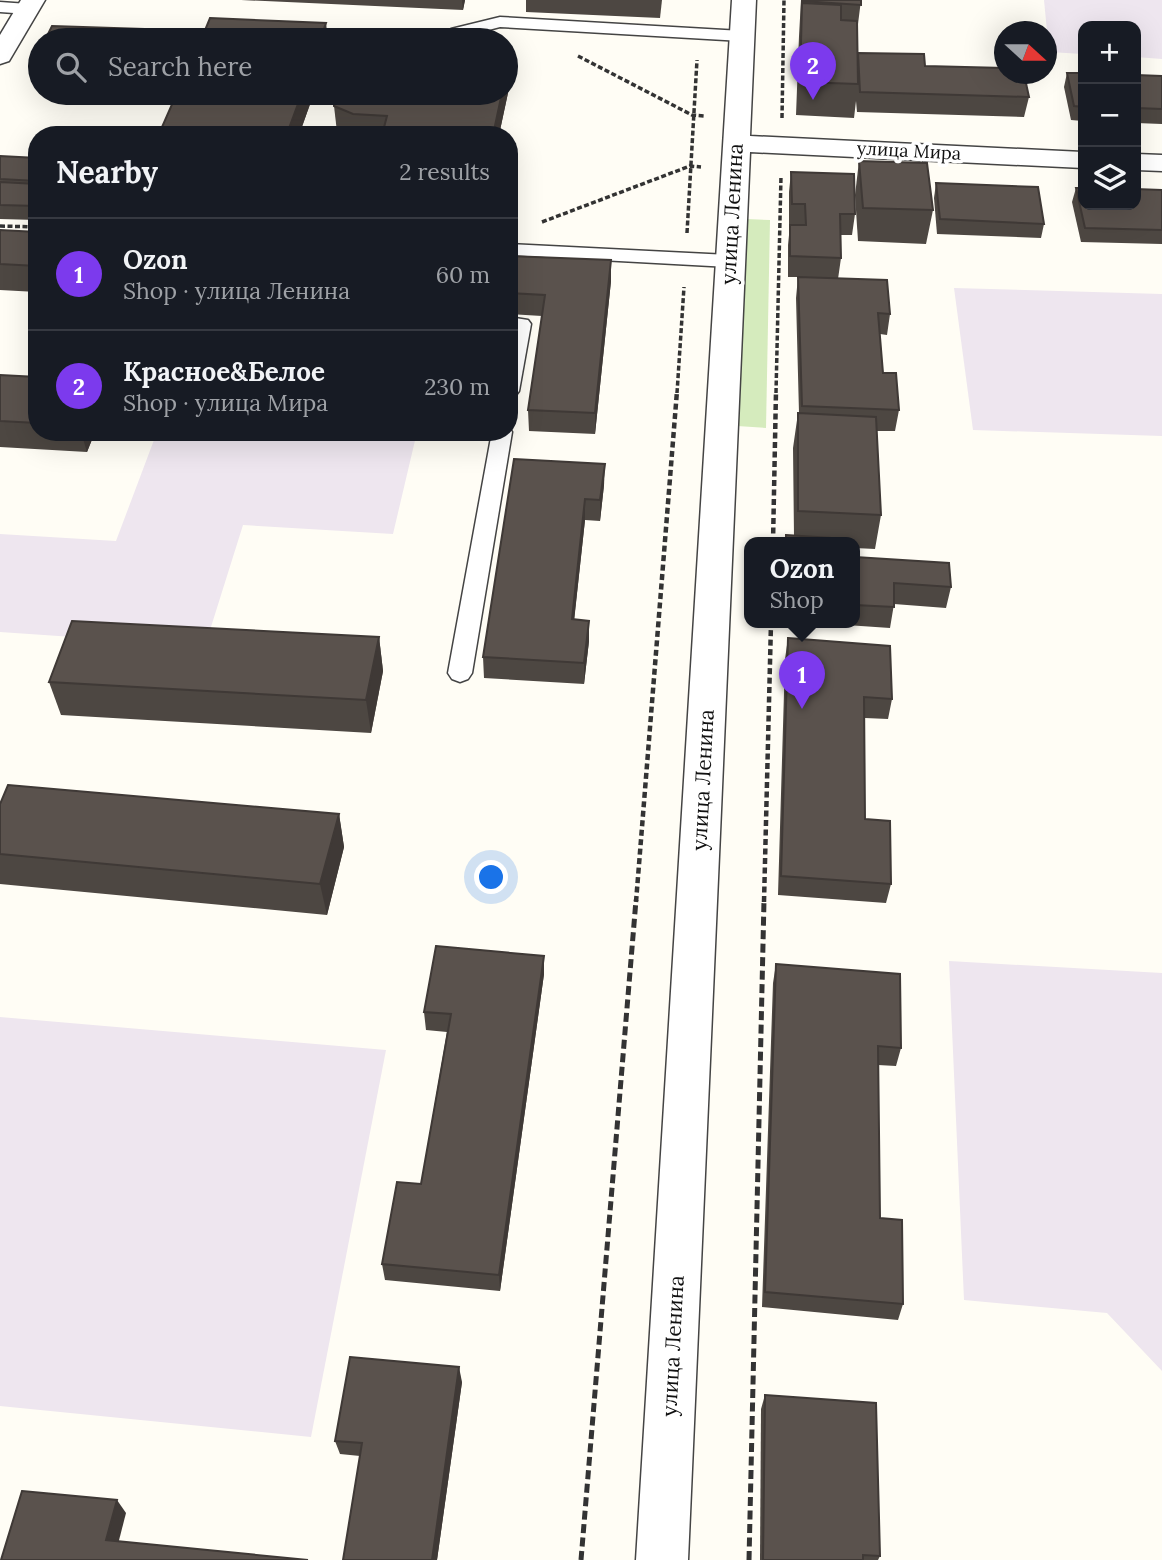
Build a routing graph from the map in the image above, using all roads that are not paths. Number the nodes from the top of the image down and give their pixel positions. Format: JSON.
{"nodes":[{"id":1,"x":744,"y":0,"type":"edge"},
{"id":2,"x":30,"y":4,"type":"edge"},
{"id":3,"x":0,"y":7,"type":"edge"},
{"id":4,"x":474,"y":28,"type":"edge"},
{"id":5,"x":742,"y":36,"type":"junction"},
{"id":6,"x":0,"y":55,"type":"edge"},
{"id":7,"x":736,"y":144,"type":"junction"},
{"id":8,"x":1078,"y":159,"type":"edge"},
{"id":9,"x":1141,"y":162,"type":"edge"},
{"id":10,"x":1162,"y":163,"type":"edge"},
{"id":11,"x":518,"y":250,"type":"edge"},
{"id":12,"x":729,"y":261,"type":"junction"},
{"id":13,"x":518,"y":324,"type":"edge"},
{"id":14,"x":518,"y":341,"type":"edge"},
{"id":15,"x":500,"y":441,"type":"edge"},
{"id":16,"x":460,"y":673,"type":"dead end"},
{"id":17,"x":662,"y":1560,"type":"edge"}],
"edges":[{"from":1,"to":5,"type":"street","name":"улица Ленина"},
{"from":2,"to":3,"type":"lane"},
{"from":2,"to":6,"type":"street"},
{"from":4,"to":5,"type":"lane"},
{"from":5,"to":7,"type":"street","name":"улица Ленина"},
{"from":7,"to":8,"type":"street","name":"улица Мира"},
{"from":7,"to":12,"type":"street","name":"улица Ленина"},
{"from":9,"to":10,"type":"street"},
{"from":11,"to":12,"type":"lane"},
{"from":12,"to":17,"type":"street","name":"улица Ленина"},
{"from":13,"to":14,"type":"lane"},
{"from":15,"to":16,"type":"lane"}]}
